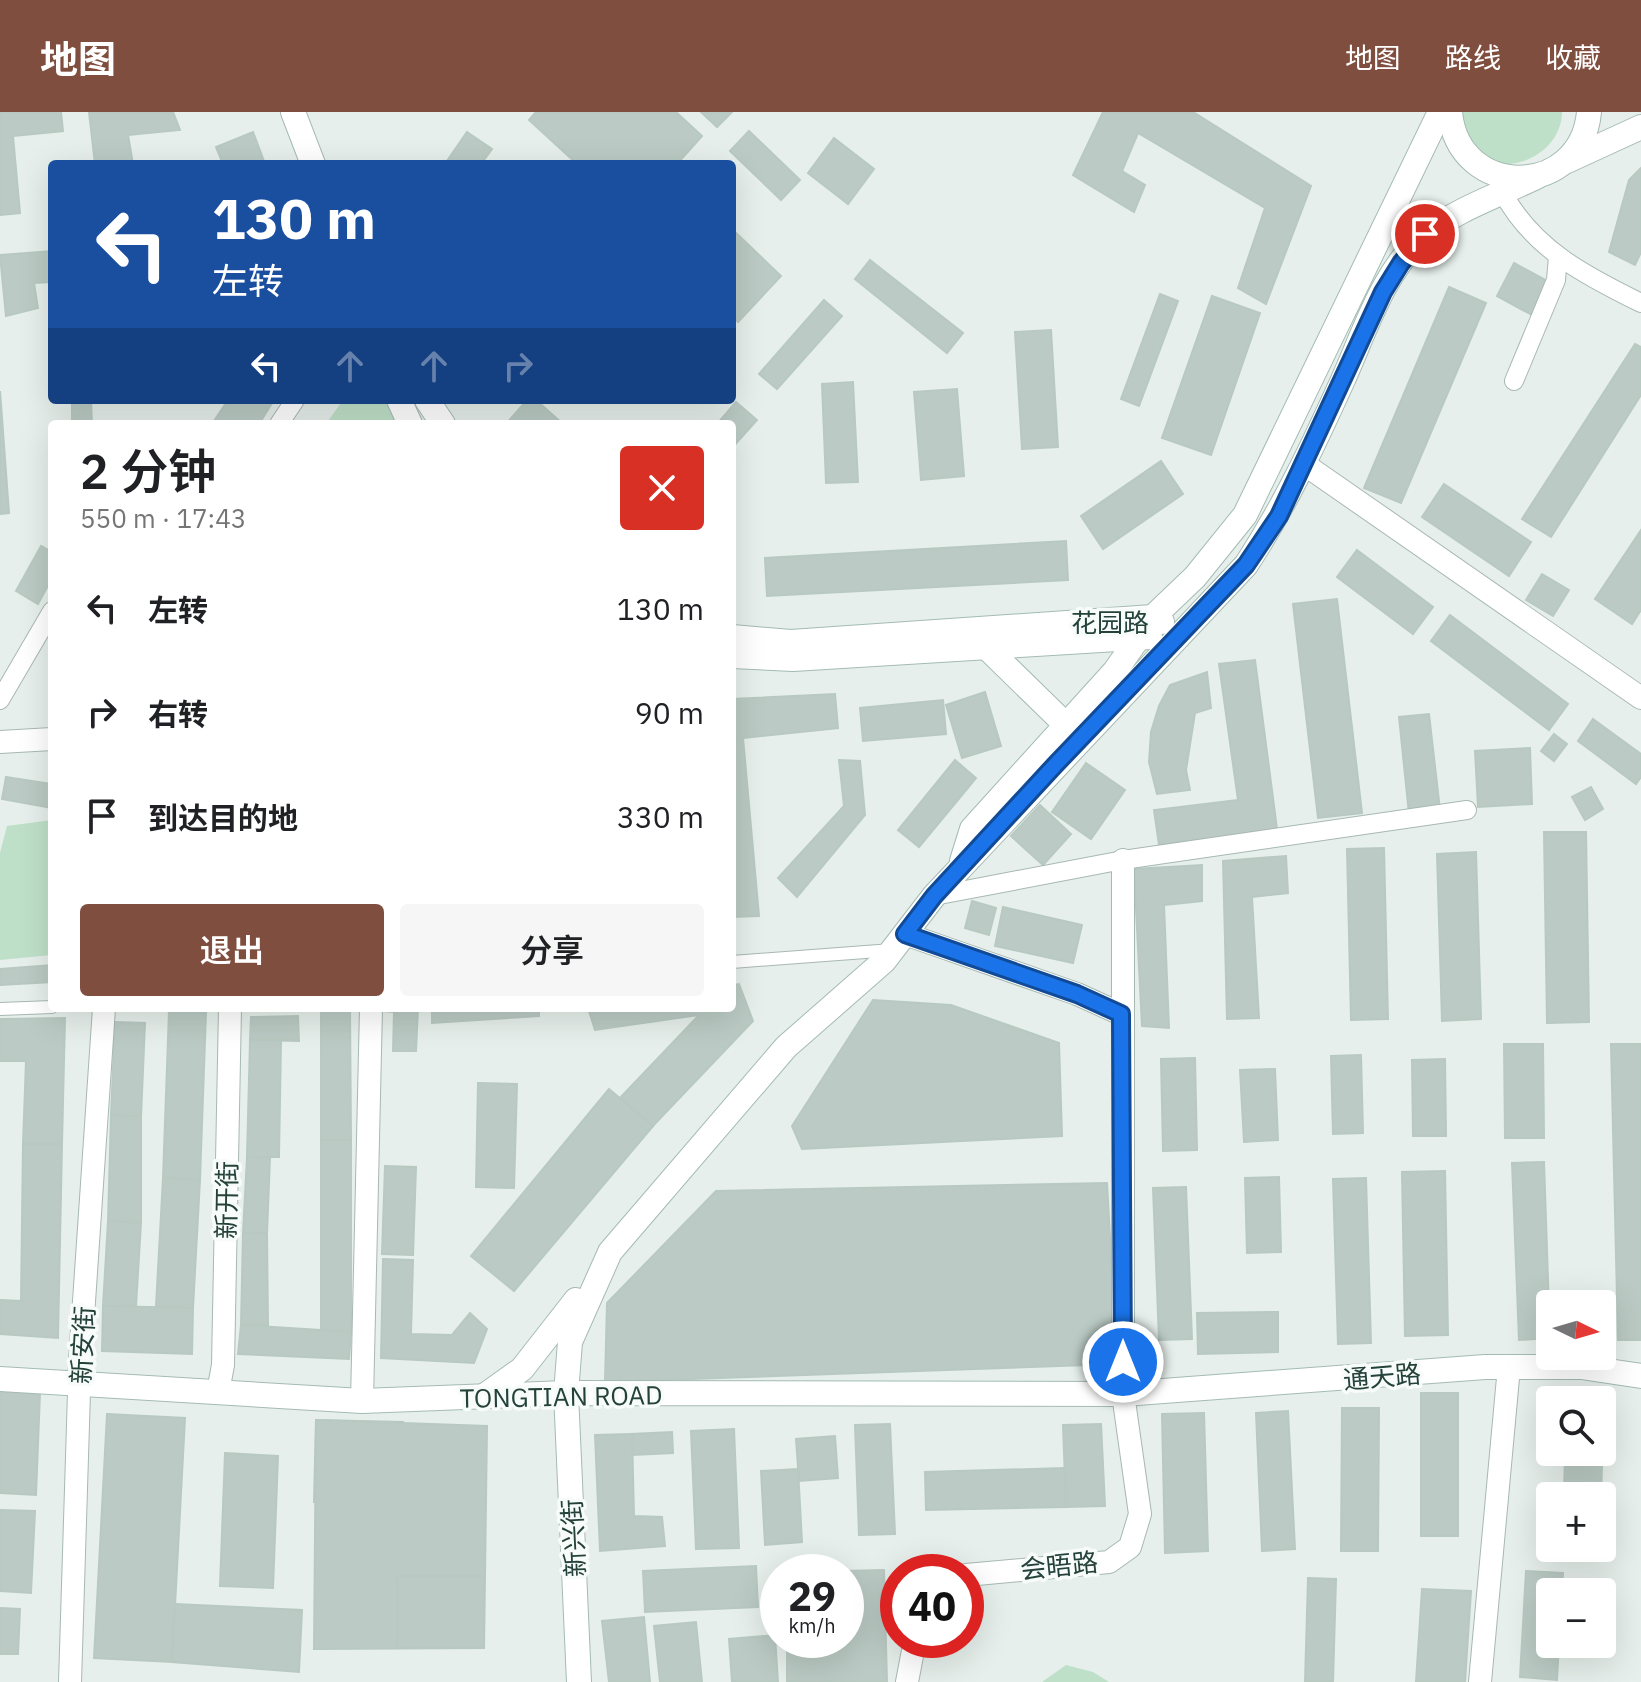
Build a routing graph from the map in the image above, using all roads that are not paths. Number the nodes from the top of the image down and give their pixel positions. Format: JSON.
{"nodes":[{"id":1,"x":293,"y":112,"type":"edge"},
{"id":2,"x":312,"y":112,"type":"edge"},
{"id":3,"x":1589,"y":112,"type":"edge"},
{"id":4,"x":1439,"y":118,"type":"edge"},
{"id":5,"x":1641,"y":127,"type":"edge"},
{"id":6,"x":311,"y":160,"type":"edge"},
{"id":7,"x":329,"y":160,"type":"edge"},
{"id":8,"x":1562,"y":164,"type":"junction"},
{"id":9,"x":1538,"y":176,"type":"junction"},
{"id":10,"x":1503,"y":193,"type":"junction"},
{"id":11,"x":1558,"y":256,"type":"junction"},
{"id":12,"x":1641,"y":303,"type":"edge"},
{"id":13,"x":1514,"y":381,"type":"dead end"},
{"id":14,"x":1304,"y":464,"type":"junction"},
{"id":15,"x":1153,"y":617,"type":"junction"},
{"id":16,"x":48,"y":618,"type":"edge"},
{"id":17,"x":1180,"y":635,"type":"junction"},
{"id":18,"x":736,"y":637,"type":"edge"},
{"id":19,"x":1138,"y":638,"type":"junction"},
{"id":20,"x":985,"y":646,"type":"junction"},
{"id":21,"x":736,"y":656,"type":"edge"},
{"id":22,"x":764,"y":659,"type":"junction"},
{"id":23,"x":736,"y":666,"type":"edge"},
{"id":24,"x":1641,"y":698,"type":"edge"},
{"id":25,"x":0,"y":700,"type":"edge"},
{"id":26,"x":1065,"y":724,"type":"junction"},
{"id":27,"x":48,"y":739,"type":"edge"},
{"id":28,"x":0,"y":742,"type":"edge"},
{"id":29,"x":1467,"y":810,"type":"dead end"},
{"id":30,"x":1123,"y":860,"type":"junction"},
{"id":31,"x":961,"y":867,"type":"junction"},
{"id":32,"x":934,"y":896,"type":"junction"},
{"id":33,"x":899,"y":942,"type":"junction"},
{"id":34,"x":736,"y":962,"type":"edge"},
{"id":35,"x":48,"y":1007,"type":"edge"},
{"id":36,"x":0,"y":1009,"type":"edge"},
{"id":37,"x":104,"y":1012,"type":"edge"},
{"id":38,"x":230,"y":1012,"type":"edge"},
{"id":39,"x":371,"y":1012,"type":"edge"},
{"id":40,"x":1121,"y":1014,"type":"junction"},
{"id":41,"x":610,"y":1252,"type":"junction"},
{"id":42,"x":1509,"y":1367,"type":"junction"},
{"id":43,"x":1641,"y":1376,"type":"edge"},
{"id":44,"x":0,"y":1379,"type":"edge"},
{"id":45,"x":80,"y":1385,"type":"junction"},
{"id":46,"x":218,"y":1392,"type":"junction"},
{"id":47,"x":566,"y":1393,"type":"junction"},
{"id":48,"x":1123,"y":1394,"type":"junction"},
{"id":49,"x":484,"y":1396,"type":"junction"},
{"id":50,"x":362,"y":1401,"type":"junction"},
{"id":51,"x":984,"y":1573,"type":"edge"},
{"id":52,"x":912,"y":1658,"type":"edge"},
{"id":53,"x":70,"y":1682,"type":"edge"},
{"id":54,"x":579,"y":1682,"type":"edge"},
{"id":55,"x":907,"y":1682,"type":"edge"},
{"id":56,"x":1480,"y":1682,"type":"edge"}],
"edges":[{"from":1,"to":6,"type":"main road"},
{"from":2,"to":7,"type":"main road"},
{"from":3,"to":8,"type":"main road"},
{"from":4,"to":9,"type":"main road"},
{"from":4,"to":15,"type":"main road"},
{"from":5,"to":8,"type":"main road"},
{"from":8,"to":9,"type":"main road"},
{"from":9,"to":10,"type":"main road"},
{"from":10,"to":11,"type":"street"},
{"from":10,"to":14,"type":"main road"},
{"from":11,"to":12,"type":"street"},
{"from":11,"to":13,"type":"street"},
{"from":14,"to":17,"type":"main road"},
{"from":14,"to":24,"type":"street"},
{"from":15,"to":17,"type":"main road","name":"花园路"},
{"from":15,"to":18,"type":"main road","name":"花园路"},
{"from":15,"to":19,"type":"main road"},
{"from":16,"to":25,"type":"street"},
{"from":17,"to":19,"type":"main road","name":"花园路"},
{"from":17,"to":31,"type":"main road"},
{"from":19,"to":20,"type":"main road","name":"花园路"},
{"from":19,"to":26,"type":"main road"},
{"from":20,"to":22,"type":"main road","name":"花园路"},
{"from":20,"to":26,"type":"main road"},
{"from":21,"to":22,"type":"main road","name":"花园路"},
{"from":22,"to":23,"type":"street"},
{"from":26,"to":31,"type":"main road"},
{"from":27,"to":28,"type":"street"},
{"from":29,"to":30,"type":"street"},
{"from":30,"to":32,"type":"street"},
{"from":30,"to":40,"type":"street","name":"会晤路"},
{"from":31,"to":32,"type":"main road"},
{"from":32,"to":33,"type":"main road"},
{"from":33,"to":34,"type":"street"},
{"from":33,"to":40,"type":"street"},
{"from":33,"to":41,"type":"main road"},
{"from":35,"to":36,"type":"street"},
{"from":37,"to":45,"type":"street","name":"新安街"},
{"from":38,"to":46,"type":"street","name":"新开街"},
{"from":39,"to":50,"type":"street"},
{"from":40,"to":48,"type":"street","name":"会晤路"},
{"from":41,"to":47,"type":"main road","name":"新兴街"},
{"from":41,"to":49,"type":"main road"},
{"from":42,"to":43,"type":"main road","name":"通天路"},
{"from":42,"to":48,"type":"main road","name":"通天路"},
{"from":42,"to":56,"type":"street"},
{"from":44,"to":45,"type":"main road","name":"TONGTIAN ROAD"},
{"from":45,"to":46,"type":"main road","name":"TONGTIAN ROAD"},
{"from":45,"to":53,"type":"street","name":"新安街"},
{"from":46,"to":50,"type":"main road","name":"TONGTIAN ROAD"},
{"from":47,"to":48,"type":"main road","name":"TONGTIAN ROAD"},
{"from":47,"to":49,"type":"main road","name":"TONGTIAN ROAD"},
{"from":47,"to":54,"type":"main road","name":"新兴街"},
{"from":48,"to":51,"type":"street","name":"会晤路"},
{"from":49,"to":50,"type":"main road","name":"TONGTIAN ROAD"},
{"from":52,"to":55,"type":"street"}]}
